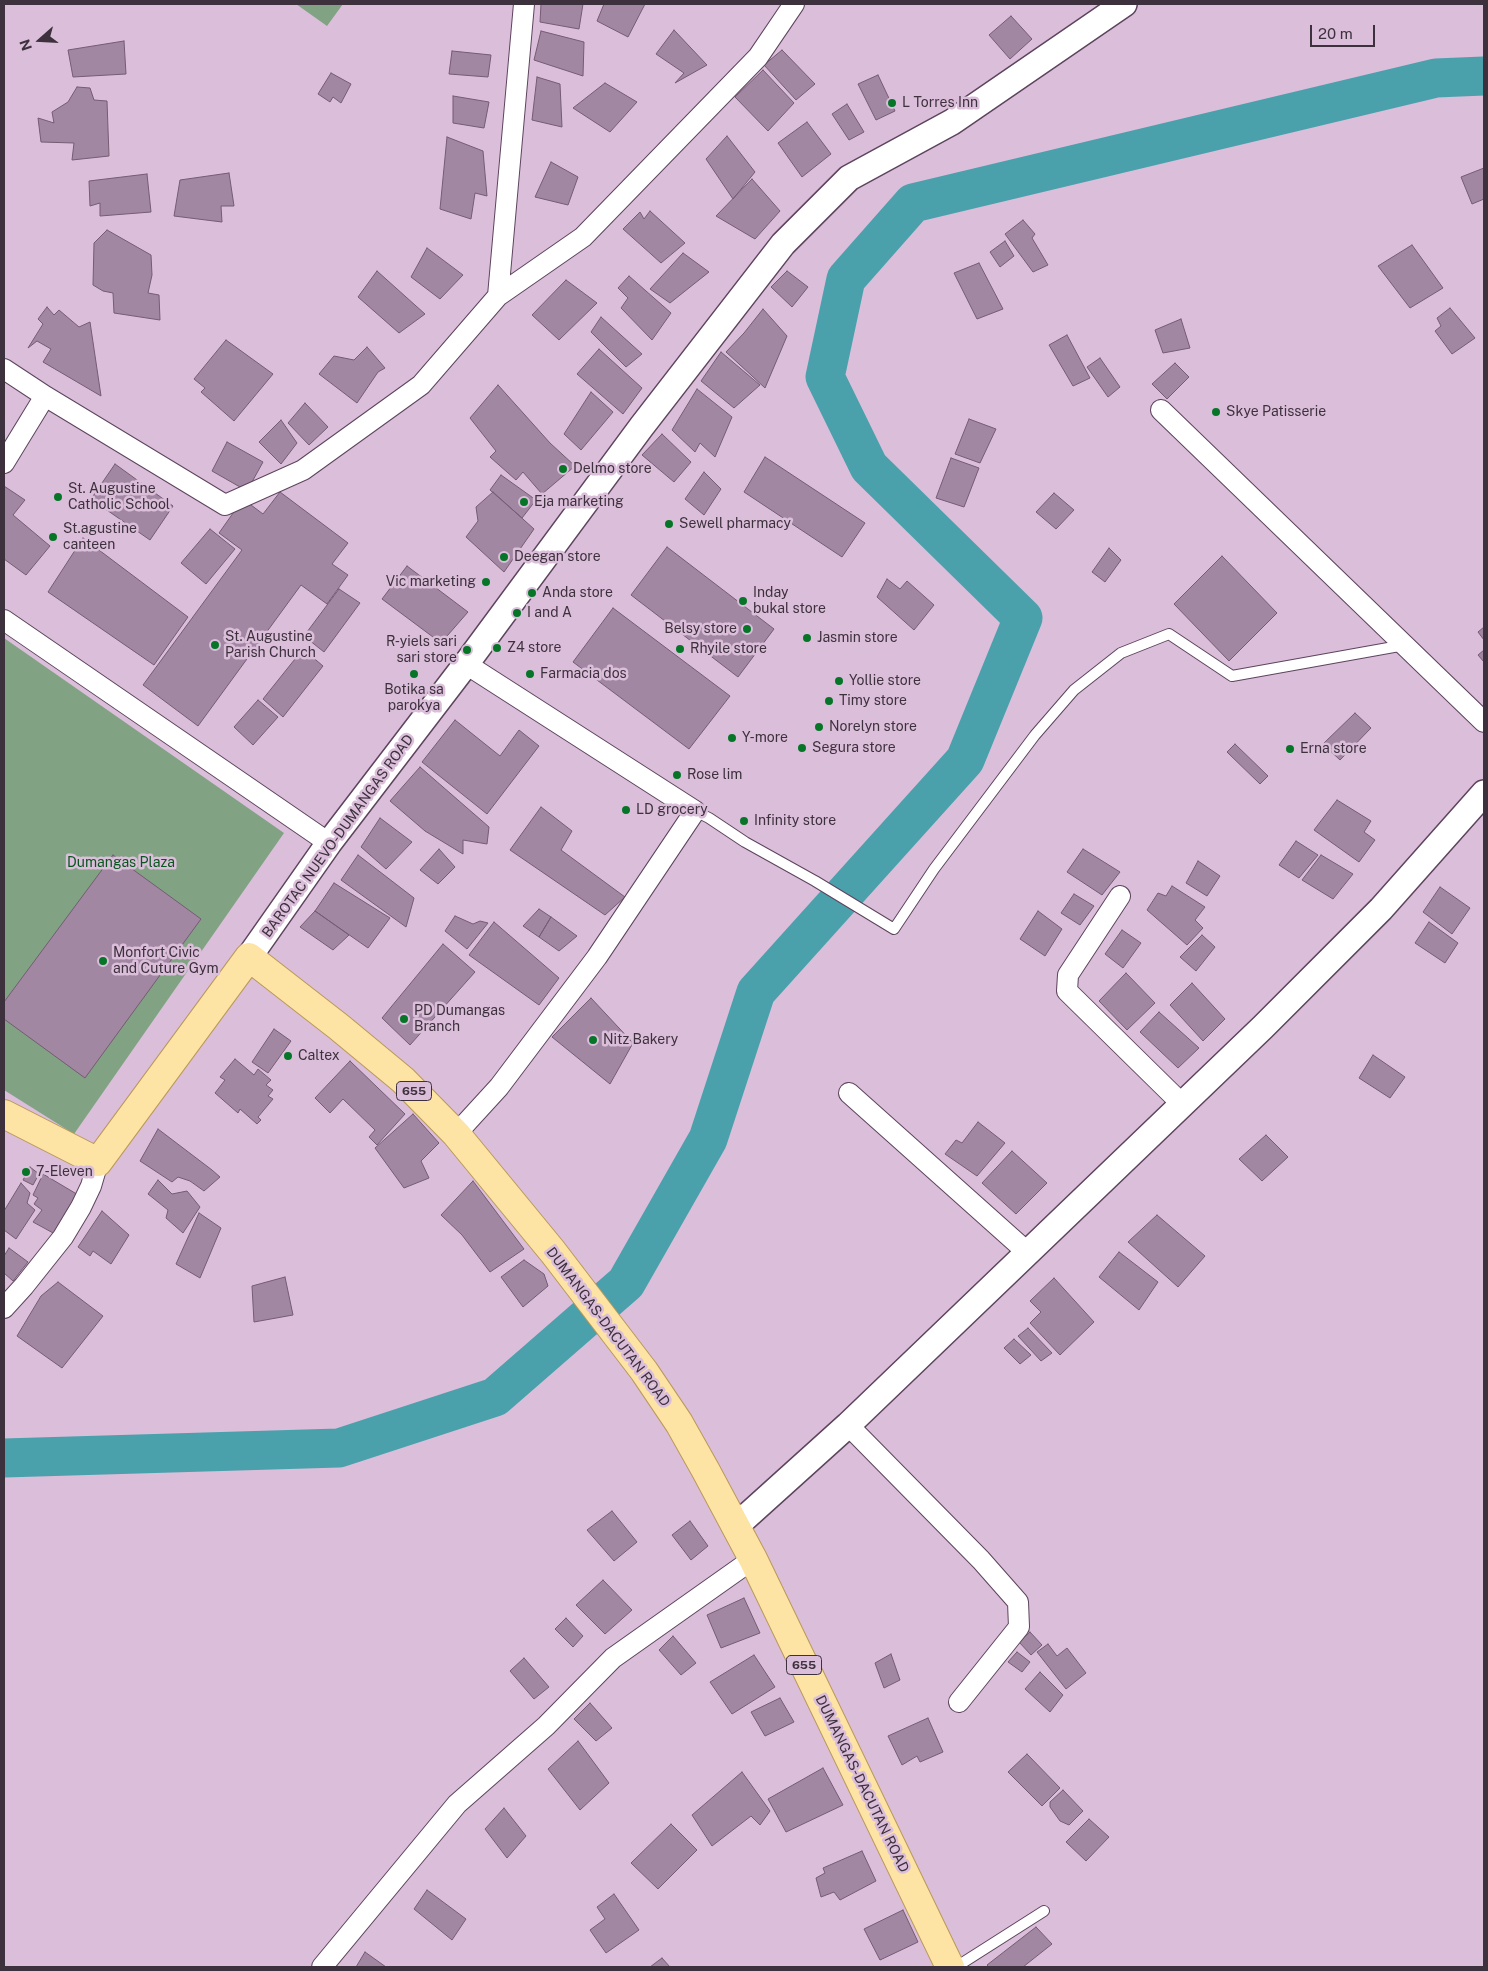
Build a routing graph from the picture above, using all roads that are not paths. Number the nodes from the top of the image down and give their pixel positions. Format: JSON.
{"nodes":[{"id":1,"x":524,"y":4,"type":"edge"},
{"id":2,"x":794,"y":4,"type":"edge"},
{"id":3,"x":1124,"y":4,"type":"edge"},
{"id":4,"x":498,"y":296,"type":"junction"},
{"id":5,"x":4,"y":369,"type":"edge"},
{"id":6,"x":45,"y":396,"type":"junction"},
{"id":7,"x":1161,"y":410,"type":"dead end"},
{"id":8,"x":4,"y":463,"type":"edge"},
{"id":9,"x":4,"y":620,"type":"edge"},
{"id":10,"x":1405,"y":645,"type":"junction"},
{"id":11,"x":466,"y":664,"type":"junction"},
{"id":12,"x":1484,"y":722,"type":"edge"},
{"id":13,"x":1484,"y":793,"type":"edge"},
{"id":14,"x":696,"y":811,"type":"junction"},
{"id":15,"x":329,"y":843,"type":"junction"},
{"id":16,"x":1120,"y":896,"type":"dead end"},
{"id":17,"x":249,"y":957,"type":"junction"},
{"id":18,"x":849,"y":1093,"type":"dead end"},
{"id":19,"x":1182,"y":1104,"type":"junction"},
{"id":20,"x":4,"y":1114,"type":"edge"},
{"id":21,"x":456,"y":1134,"type":"junction"},
{"id":22,"x":98,"y":1162,"type":"junction"},
{"id":23,"x":1027,"y":1252,"type":"junction"},
{"id":24,"x":4,"y":1308,"type":"edge"},
{"id":25,"x":848,"y":1424,"type":"junction"},
{"id":26,"x":736,"y":1526,"type":"junction"},
{"id":27,"x":753,"y":1559,"type":"junction"},
{"id":28,"x":959,"y":1702,"type":"dead end"},
{"id":29,"x":1044,"y":1911,"type":"dead end"},
{"id":30,"x":322,"y":1967,"type":"edge"},
{"id":31,"x":950,"y":1967,"type":"edge"},
{"id":32,"x":956,"y":1967,"type":"edge"}],
"edges":[{"from":1,"to":4,"type":"street"},
{"from":2,"to":4,"type":"street"},
{"from":3,"to":11,"type":"street","name":"BAROTAC NUEVO-DUMANGAS ROAD"},
{"from":4,"to":6,"type":"street"},
{"from":5,"to":6,"type":"street"},
{"from":6,"to":8,"type":"street"},
{"from":7,"to":10,"type":"street"},
{"from":9,"to":15,"type":"street"},
{"from":10,"to":12,"type":"street"},
{"from":10,"to":14,"type":"lane"},
{"from":11,"to":14,"type":"street"},
{"from":11,"to":15,"type":"street","name":"BAROTAC NUEVO-DUMANGAS ROAD"},
{"from":13,"to":19,"type":"street"},
{"from":14,"to":21,"type":"street"},
{"from":15,"to":17,"type":"street","name":"BAROTAC NUEVO-DUMANGAS ROAD"},
{"from":16,"to":19,"type":"street"},
{"from":17,"to":21,"type":"main road","name":"DUMANGAS-DACUTAN ROAD","number":"655"},
{"from":17,"to":22,"type":"main road","name":"BAROTAC NUEVO-DUMANGAS ROAD"},
{"from":18,"to":23,"type":"street"},
{"from":19,"to":23,"type":"street"},
{"from":20,"to":22,"type":"main road"},
{"from":21,"to":26,"type":"main road","name":"DUMANGAS-DACUTAN ROAD","number":"655"},
{"from":22,"to":24,"type":"street"},
{"from":23,"to":25,"type":"street"},
{"from":25,"to":26,"type":"street"},
{"from":25,"to":28,"type":"street"},
{"from":26,"to":27,"type":"main road","name":"DUMANGAS-DACUTAN ROAD","number":"655"},
{"from":27,"to":30,"type":"street"},
{"from":27,"to":31,"type":"main road","name":"DUMANGAS-DACUTAN ROAD","number":"655"},
{"from":29,"to":32,"type":"lane"}]}
